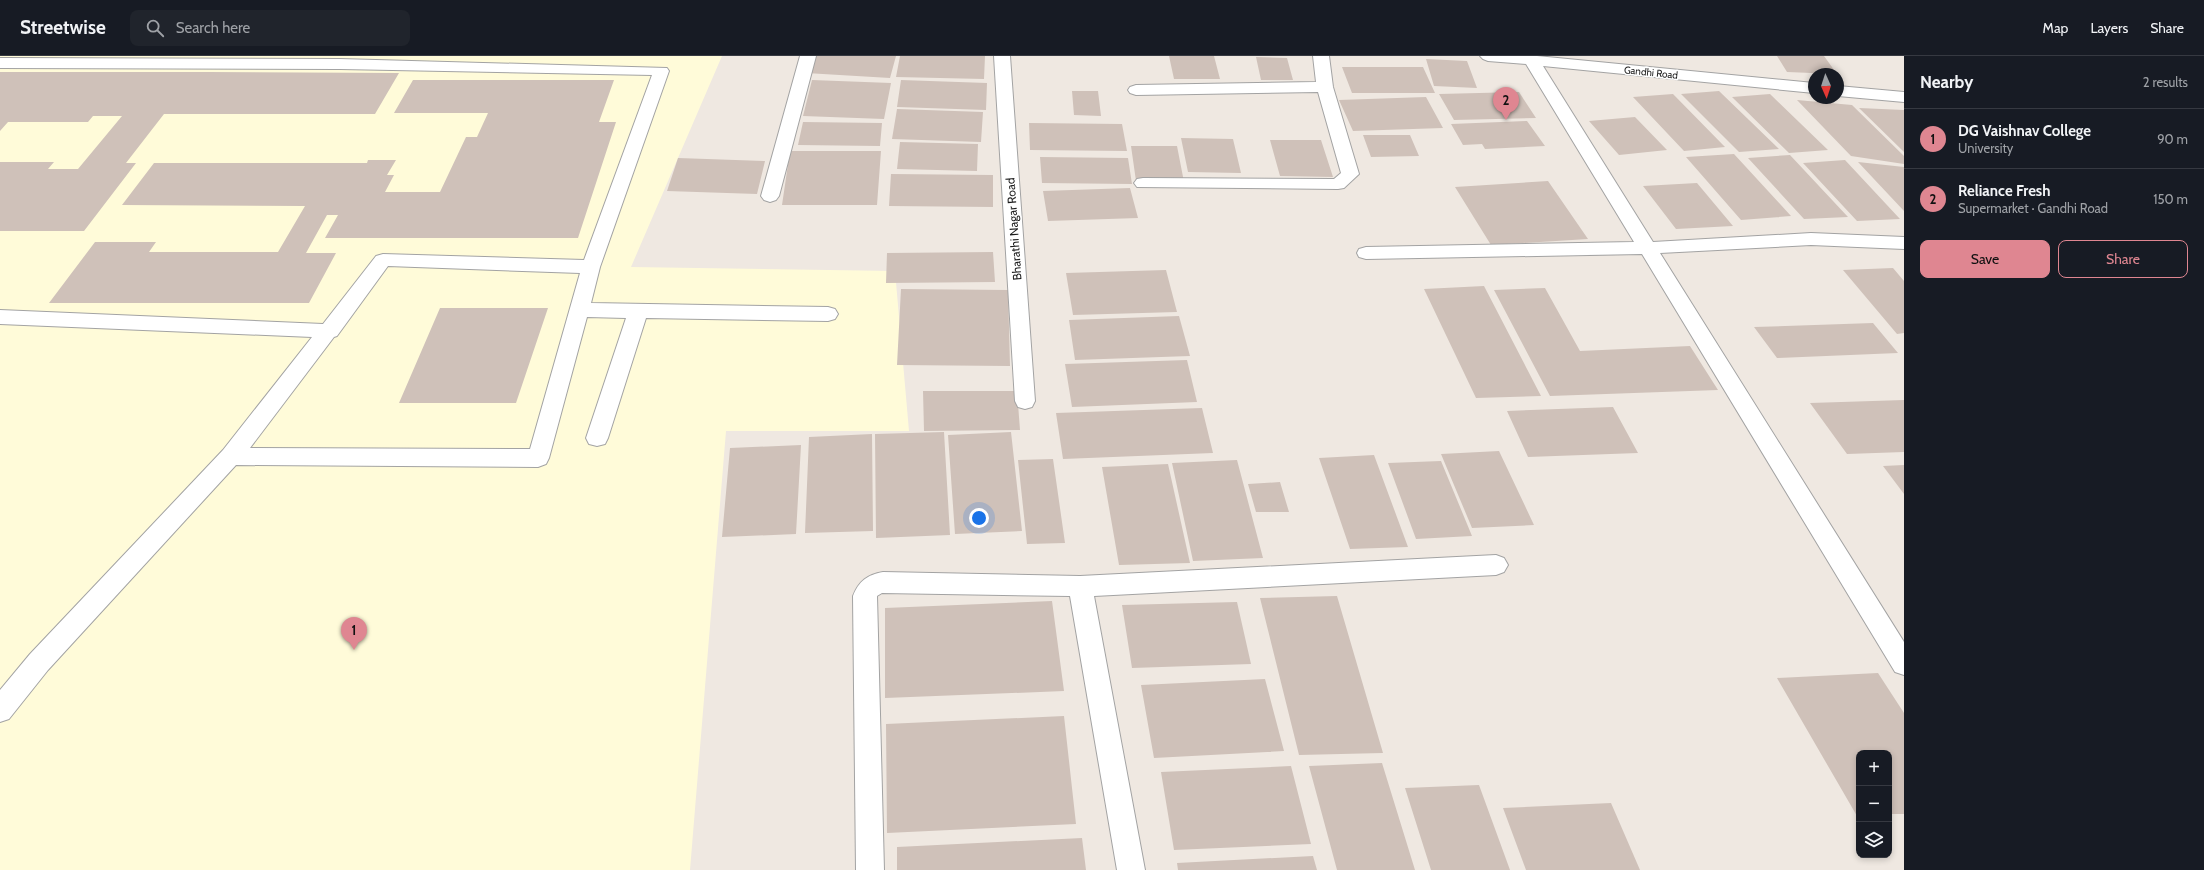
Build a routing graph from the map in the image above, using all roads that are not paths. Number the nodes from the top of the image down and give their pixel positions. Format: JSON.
{"nodes":[{"id":1,"x":808,"y":56,"type":"edge"},
{"id":2,"x":1002,"y":56,"type":"edge"},
{"id":3,"x":1321,"y":56,"type":"edge"},
{"id":4,"x":1488,"y":56,"type":"edge"},
{"id":5,"x":1531,"y":58,"type":"edge"},
{"id":6,"x":0,"y":63,"type":"edge"},
{"id":7,"x":1325,"y":87,"type":"junction"},
{"id":8,"x":1808,"y":87,"type":"edge"},
{"id":9,"x":1136,"y":90,"type":"dead end"},
{"id":10,"x":1844,"y":92,"type":"edge"},
{"id":11,"x":1904,"y":97,"type":"edge"},
{"id":12,"x":1143,"y":183,"type":"dead end"},
{"id":13,"x":770,"y":196,"type":"dead end"},
{"id":14,"x":1904,"y":243,"type":"edge"},
{"id":15,"x":1647,"y":248,"type":"junction"},
{"id":16,"x":1366,"y":252,"type":"dead end"},
{"id":17,"x":590,"y":267,"type":"junction"},
{"id":18,"x":578,"y":310,"type":"junction"},
{"id":19,"x":638,"y":311,"type":"junction"},
{"id":20,"x":828,"y":314,"type":"dead end"},
{"id":21,"x":0,"y":317,"type":"edge"},
{"id":22,"x":330,"y":331,"type":"junction"},
{"id":23,"x":1025,"y":401,"type":"dead end"},
{"id":24,"x":597,"y":438,"type":"dead end"},
{"id":25,"x":232,"y":456,"type":"junction"},
{"id":26,"x":1496,"y":565,"type":"dead end"},
{"id":27,"x":1080,"y":586,"type":"junction"},
{"id":28,"x":1904,"y":664,"type":"edge"},
{"id":29,"x":0,"y":710,"type":"edge"},
{"id":30,"x":870,"y":870,"type":"edge"},
{"id":31,"x":1131,"y":870,"type":"edge"}],
"edges":[{"from":1,"to":13,"type":"street"},
{"from":2,"to":23,"type":"street","name":"Bharathi Nagar Road"},
{"from":3,"to":7,"type":"street"},
{"from":4,"to":5,"type":"street","name":"Gandhi Road"},
{"from":5,"to":8,"type":"street","name":"Gandhi Road"},
{"from":5,"to":15,"type":"street"},
{"from":6,"to":17,"type":"street"},
{"from":7,"to":9,"type":"street"},
{"from":7,"to":12,"type":"street"},
{"from":10,"to":11,"type":"street"},
{"from":14,"to":15,"type":"street"},
{"from":15,"to":16,"type":"street"},
{"from":15,"to":28,"type":"street"},
{"from":17,"to":18,"type":"street"},
{"from":17,"to":22,"type":"street"},
{"from":18,"to":19,"type":"street"},
{"from":18,"to":25,"type":"street"},
{"from":19,"to":20,"type":"street"},
{"from":19,"to":24,"type":"street"},
{"from":21,"to":22,"type":"street"},
{"from":22,"to":25,"type":"street"},
{"from":25,"to":29,"type":"street"},
{"from":26,"to":27,"type":"street"},
{"from":27,"to":30,"type":"street"},
{"from":27,"to":31,"type":"street"}]}
